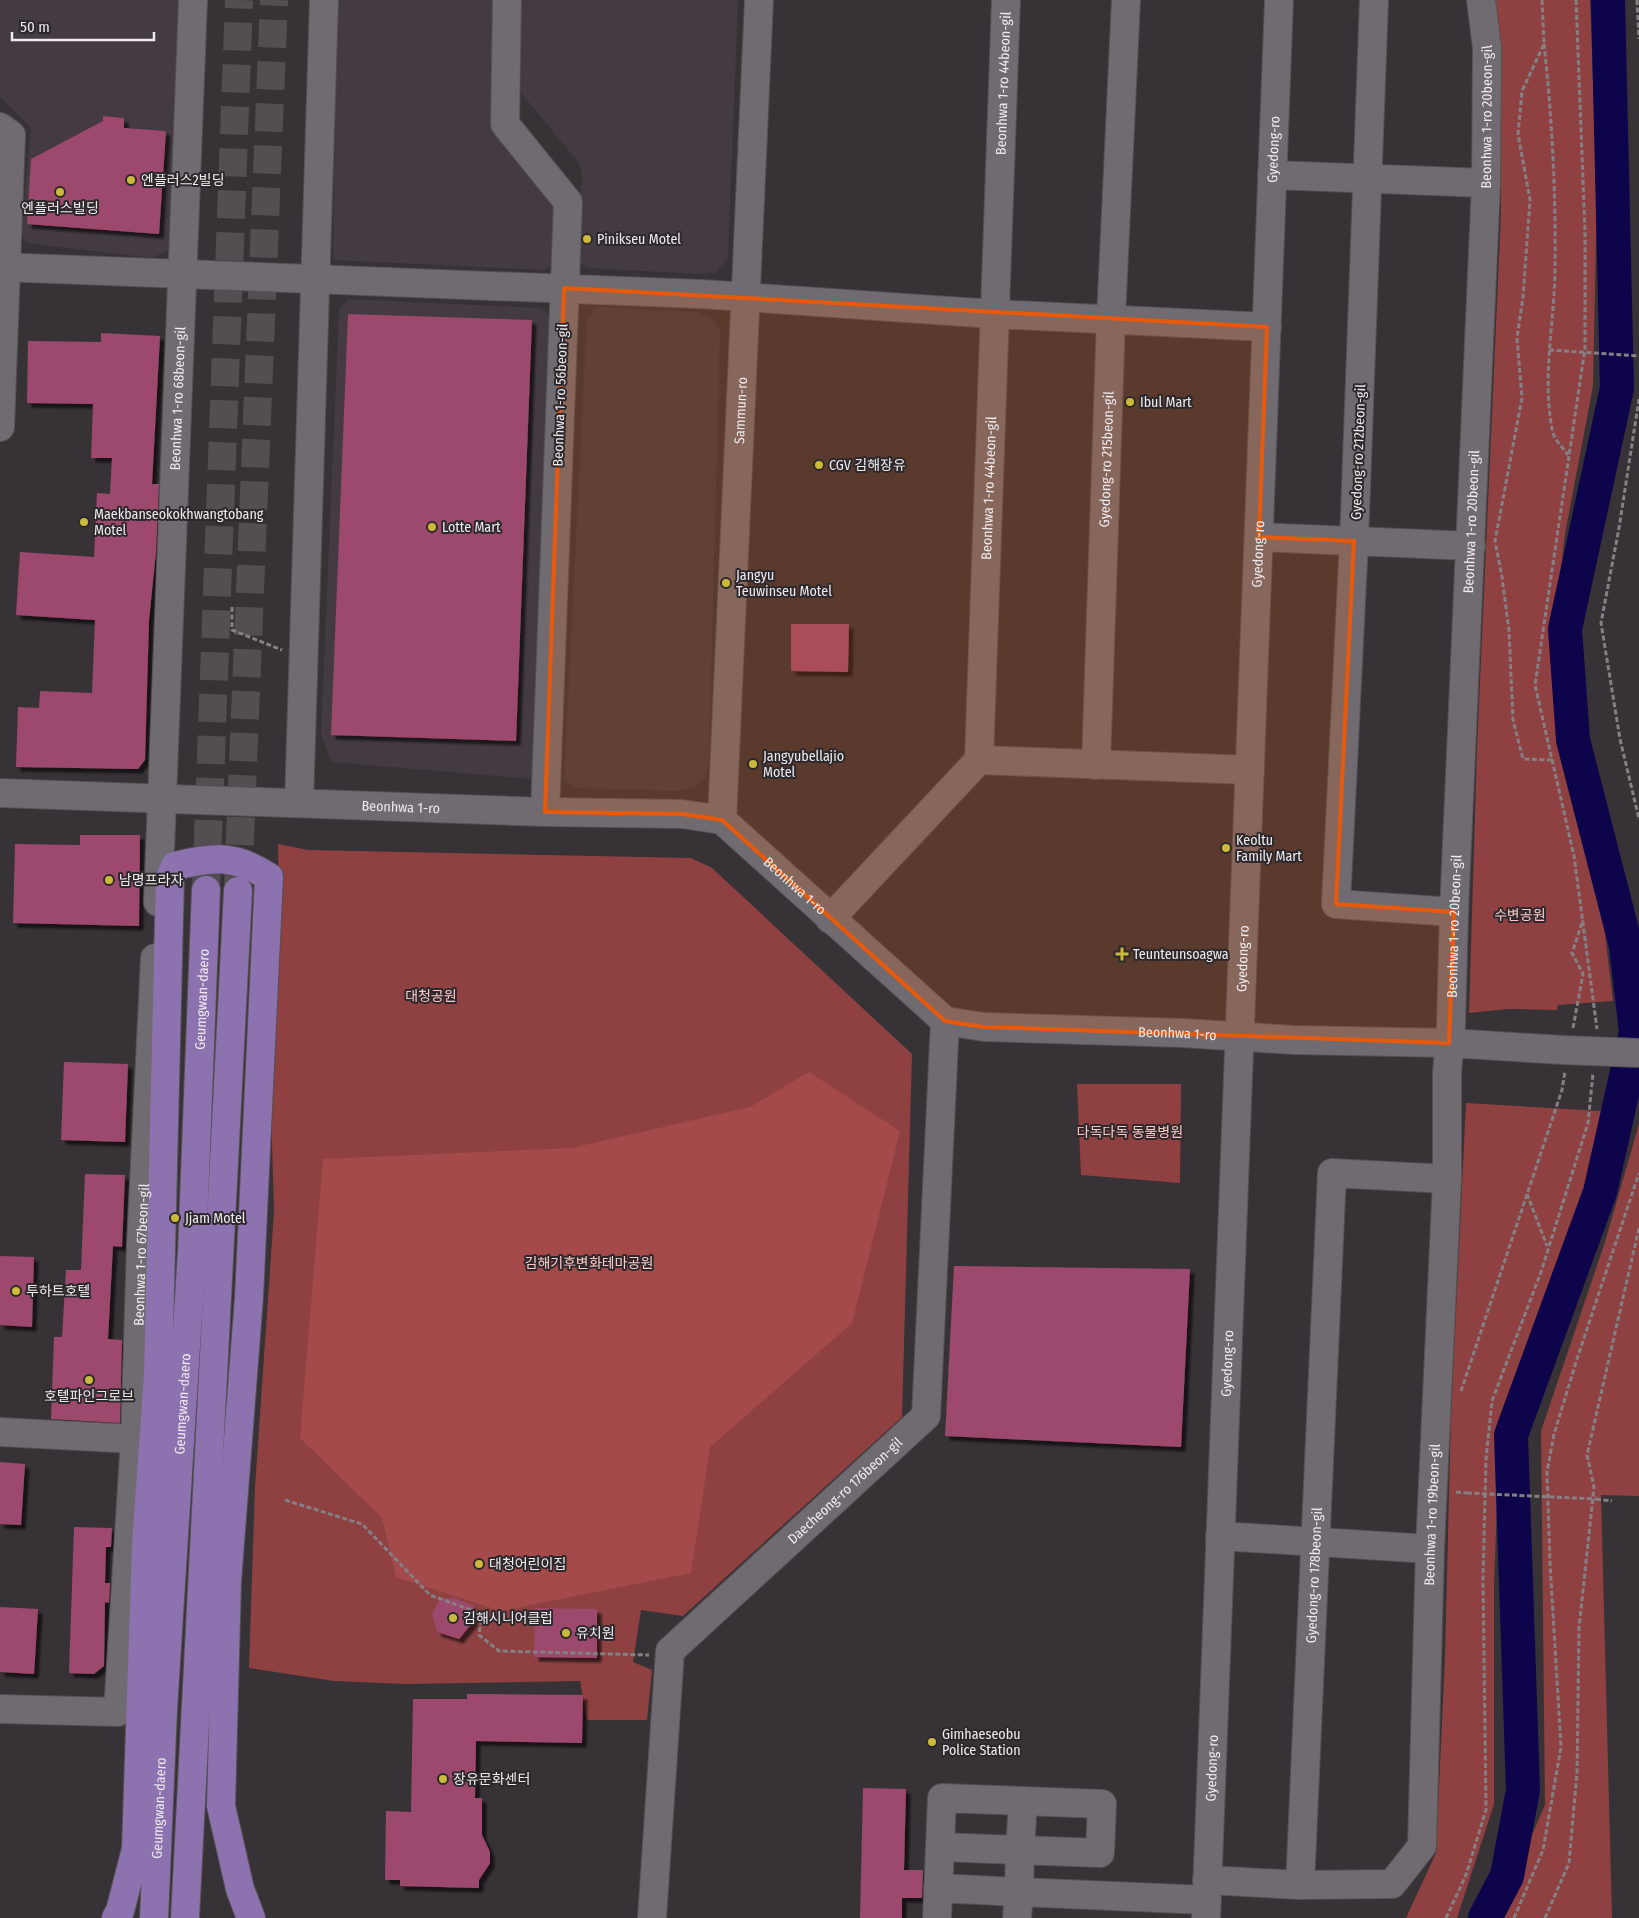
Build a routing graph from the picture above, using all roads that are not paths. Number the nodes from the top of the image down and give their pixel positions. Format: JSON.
{"nodes":[{"id":1,"x":193,"y":0,"type":"edge"},
{"id":2,"x":324,"y":0,"type":"edge"},
{"id":3,"x":507,"y":0,"type":"edge"},
{"id":4,"x":760,"y":0,"type":"edge"},
{"id":5,"x":1006,"y":0,"type":"edge"},
{"id":6,"x":1126,"y":0,"type":"edge"},
{"id":7,"x":1279,"y":0,"type":"edge"},
{"id":8,"x":1374,"y":0,"type":"edge"},
{"id":9,"x":1481,"y":0,"type":"edge"},
{"id":10,"x":0,"y":127,"type":"edge"},
{"id":11,"x":1272,"y":174,"type":"junction"},
{"id":12,"x":1369,"y":178,"type":"junction"},
{"id":13,"x":1486,"y":183,"type":"junction"},
{"id":14,"x":3,"y":267,"type":"edge"},
{"id":15,"x":182,"y":273,"type":"junction"},
{"id":16,"x":315,"y":279,"type":"junction"},
{"id":17,"x":564,"y":288,"type":"junction"},
{"id":18,"x":746,"y":298,"type":"junction"},
{"id":19,"x":994,"y":314,"type":"junction"},
{"id":20,"x":1111,"y":318,"type":"junction"},
{"id":21,"x":1266,"y":327,"type":"junction"},
{"id":22,"x":0,"y":427,"type":"edge"},
{"id":23,"x":1258,"y":537,"type":"junction"},
{"id":24,"x":1354,"y":541,"type":"junction"},
{"id":25,"x":1470,"y":546,"type":"junction"},
{"id":26,"x":979,"y":760,"type":"junction"},
{"id":27,"x":1096,"y":765,"type":"junction"},
{"id":28,"x":1250,"y":770,"type":"junction"},
{"id":29,"x":0,"y":793,"type":"edge"},
{"id":30,"x":164,"y":798,"type":"junction"},
{"id":31,"x":299,"y":803,"type":"junction"},
{"id":32,"x":545,"y":812,"type":"junction"},
{"id":33,"x":722,"y":820,"type":"junction"},
{"id":34,"x":206,"y":890,"type":"tunnel mouth"},
{"id":35,"x":238,"y":891,"type":"tunnel mouth"},
{"id":36,"x":1454,"y":912,"type":"junction"},
{"id":37,"x":830,"y":919,"type":"junction"},
{"id":38,"x":945,"y":1021,"type":"junction"},
{"id":39,"x":1239,"y":1036,"type":"junction"},
{"id":40,"x":1449,"y":1043,"type":"junction"},
{"id":41,"x":1639,"y":1053,"type":"edge"},
{"id":42,"x":1446,"y":1179,"type":"junction"},
{"id":43,"x":0,"y":1432,"type":"edge"},
{"id":44,"x":135,"y":1439,"type":"junction"},
{"id":45,"x":210,"y":1443,"type":"junction"},
{"id":46,"x":178,"y":1464,"type":"junction"},
{"id":47,"x":1220,"y":1536,"type":"junction"},
{"id":48,"x":1316,"y":1541,"type":"junction"},
{"id":49,"x":1430,"y":1549,"type":"junction"},
{"id":50,"x":226,"y":1582,"type":"junction"},
{"id":51,"x":140,"y":1691,"type":"junction"},
{"id":52,"x":0,"y":1709,"type":"edge"},
{"id":53,"x":1023,"y":1801,"type":"junction"},
{"id":54,"x":940,"y":1847,"type":"junction"},
{"id":55,"x":1020,"y":1850,"type":"junction"},
{"id":56,"x":1300,"y":1885,"type":"junction"},
{"id":57,"x":938,"y":1888,"type":"junction"},
{"id":58,"x":1207,"y":1899,"type":"edge"},
{"id":59,"x":1018,"y":1905,"type":"edge"},
{"id":60,"x":116,"y":1918,"type":"edge"},
{"id":61,"x":154,"y":1918,"type":"edge"},
{"id":62,"x":185,"y":1918,"type":"edge"},
{"id":63,"x":251,"y":1918,"type":"edge"},
{"id":64,"x":652,"y":1918,"type":"edge"},
{"id":65,"x":937,"y":1918,"type":"edge"}],
"edges":[{"from":1,"to":15,"type":"street","name":"Beonhwa 1-ro 68beon-gil"},
{"from":2,"to":16,"type":"street"},
{"from":3,"to":17,"type":"street","name":"Beonhwa 1-ro 56beon-gil"},
{"from":4,"to":18,"type":"street","name":"Sammun-ro"},
{"from":5,"to":19,"type":"street","name":"Beonhwa 1-ro 44beon-gil"},
{"from":6,"to":20,"type":"street","name":"Gyedong-ro 215beon-gil"},
{"from":7,"to":11,"type":"street","name":"Gyedong-ro"},
{"from":8,"to":12,"type":"street","name":"Gyedong-ro 212beon-gil"},
{"from":9,"to":13,"type":"street","name":"Beonhwa 1-ro 20beon-gil"},
{"from":10,"to":14,"type":"street"},
{"from":11,"to":12,"type":"street"},
{"from":11,"to":21,"type":"street","name":"Gyedong-ro"},
{"from":12,"to":13,"type":"street"},
{"from":12,"to":24,"type":"street","name":"Gyedong-ro 212beon-gil"},
{"from":13,"to":25,"type":"street","name":"Beonhwa 1-ro 20beon-gil"},
{"from":14,"to":15,"type":"street"},
{"from":14,"to":22,"type":"street"},
{"from":15,"to":16,"type":"street"},
{"from":15,"to":30,"type":"street","name":"Beonhwa 1-ro 68beon-gil"},
{"from":16,"to":17,"type":"street"},
{"from":16,"to":31,"type":"street"},
{"from":17,"to":18,"type":"street"},
{"from":17,"to":32,"type":"street","name":"Beonhwa 1-ro 56beon-gil"},
{"from":18,"to":19,"type":"street"},
{"from":18,"to":33,"type":"street","name":"Sammun-ro"},
{"from":19,"to":20,"type":"street"},
{"from":19,"to":26,"type":"street","name":"Beonhwa 1-ro 44beon-gil"},
{"from":20,"to":21,"type":"street"},
{"from":20,"to":27,"type":"street","name":"Gyedong-ro 215beon-gil"},
{"from":21,"to":23,"type":"street","name":"Gyedong-ro"},
{"from":23,"to":24,"type":"street"},
{"from":23,"to":28,"type":"street","name":"Gyedong-ro"},
{"from":24,"to":25,"type":"street"},
{"from":24,"to":36,"type":"street","name":"Gyedong-ro 212beon-gil"},
{"from":25,"to":36,"type":"street","name":"Beonhwa 1-ro 20beon-gil"},
{"from":26,"to":27,"type":"street"},
{"from":26,"to":37,"type":"street"},
{"from":27,"to":28,"type":"street"},
{"from":28,"to":39,"type":"street","name":"Gyedong-ro"},
{"from":29,"to":30,"type":"street","name":"Beonhwa 1-ro"},
{"from":30,"to":31,"type":"street","name":"Beonhwa 1-ro"},
{"from":30,"to":44,"type":"street","name":"Beonhwa 1-ro 67beon-gil"},
{"from":31,"to":32,"type":"street","name":"Beonhwa 1-ro"},
{"from":32,"to":33,"type":"street","name":"Beonhwa 1-ro"},
{"from":33,"to":37,"type":"street","name":"Beonhwa 1-ro"},
{"from":34,"to":46,"type":"main road","name":"Geumgwan-daero"},
{"from":35,"to":45,"type":"main road","name":"Geumgwan-daero"},
{"from":36,"to":40,"type":"street","name":"Beonhwa 1-ro 20beon-gil"},
{"from":37,"to":38,"type":"street","name":"Beonhwa 1-ro"},
{"from":38,"to":39,"type":"street","name":"Beonhwa 1-ro"},
{"from":38,"to":64,"type":"street","name":"Daecheong-ro 176beon-gil"},
{"from":39,"to":40,"type":"street","name":"Beonhwa 1-ro"},
{"from":39,"to":47,"type":"street","name":"Gyedong-ro"},
{"from":40,"to":41,"type":"street","name":"Beonhwa 1-ro","bridge":true},
{"from":40,"to":42,"type":"street","name":"Beonhwa 1-ro 19beon-gil"},
{"from":42,"to":48,"type":"street","name":"Gyedong-ro 178beon-gil"},
{"from":42,"to":49,"type":"street","name":"Beonhwa 1-ro 19beon-gil"},
{"from":43,"to":44,"type":"street"},
{"from":44,"to":52,"type":"street","name":"Beonhwa 1-ro 67beon-gil"},
{"from":45,"to":50,"type":"main road"},
{"from":45,"to":62,"type":"main road","name":"Geumgwan-daero"},
{"from":46,"to":51,"type":"main road"},
{"from":46,"to":61,"type":"main road","name":"Geumgwan-daero"},
{"from":47,"to":48,"type":"street"},
{"from":47,"to":58,"type":"street","name":"Gyedong-ro"},
{"from":48,"to":49,"type":"street"},
{"from":48,"to":56,"type":"street","name":"Gyedong-ro 178beon-gil"},
{"from":49,"to":56,"type":"street","name":"Beonhwa 1-ro 19beon-gil"},
{"from":50,"to":51,"type":"main road"},
{"from":50,"to":63,"type":"main road"},
{"from":51,"to":60,"type":"main road"},
{"from":53,"to":54,"type":"street"},
{"from":53,"to":55,"type":"street"},
{"from":53,"to":55,"type":"street"},
{"from":54,"to":55,"type":"street"},
{"from":54,"to":57,"type":"street"},
{"from":55,"to":59,"type":"street"},
{"from":56,"to":58,"type":"street"},
{"from":57,"to":59,"type":"street"},
{"from":57,"to":65,"type":"street"},
{"from":58,"to":59,"type":"street"}]}
